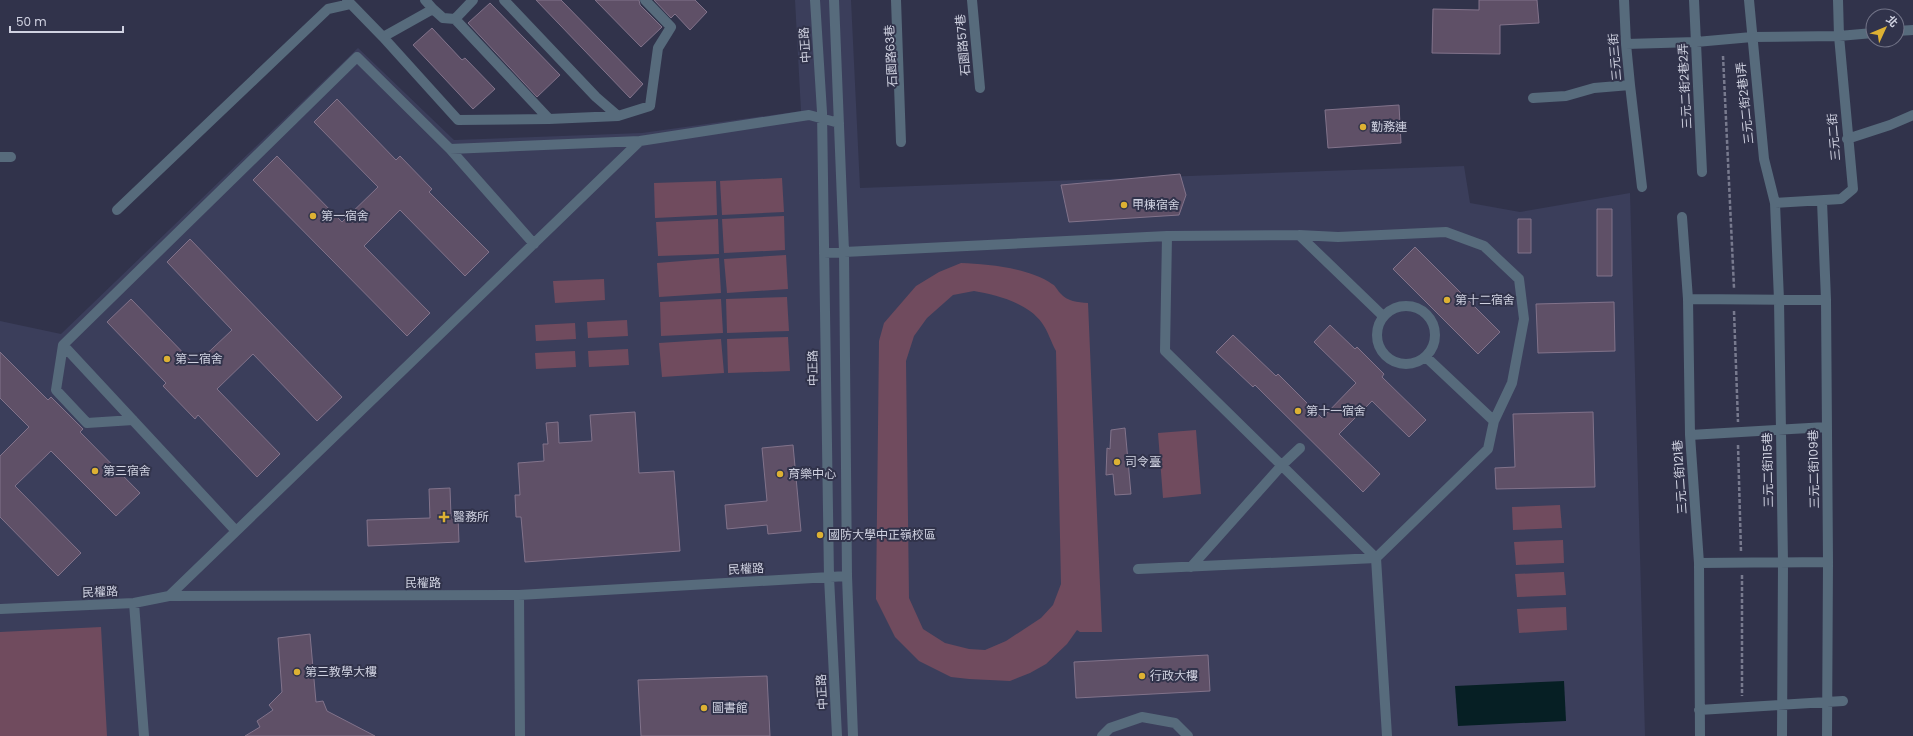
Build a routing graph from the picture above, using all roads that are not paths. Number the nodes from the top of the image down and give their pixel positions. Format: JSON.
{"nodes":[{"id":1,"x":425,"y":0,"type":"edge"},
{"id":2,"x":473,"y":0,"type":"edge"},
{"id":3,"x":504,"y":0,"type":"edge"},
{"id":4,"x":645,"y":0,"type":"edge"},
{"id":5,"x":815,"y":0,"type":"edge"},
{"id":6,"x":834,"y":0,"type":"edge"},
{"id":7,"x":896,"y":0,"type":"edge"},
{"id":8,"x":901,"y":0,"type":"edge"},
{"id":9,"x":972,"y":0,"type":"edge"},
{"id":10,"x":1624,"y":0,"type":"edge"},
{"id":11,"x":1694,"y":0,"type":"edge"},
{"id":12,"x":1749,"y":0,"type":"edge"},
{"id":13,"x":1838,"y":0,"type":"edge"},
{"id":14,"x":348,"y":2,"type":"edge"},
{"id":15,"x":433,"y":9,"type":"junction"},
{"id":16,"x":455,"y":19,"type":"junction"},
{"id":17,"x":1865,"y":34,"type":"edge"},
{"id":18,"x":1839,"y":36,"type":"junction"},
{"id":19,"x":383,"y":37,"type":"junction"},
{"id":20,"x":1752,"y":37,"type":"junction"},
{"id":21,"x":1696,"y":42,"type":"junction"},
{"id":22,"x":1626,"y":44,"type":"junction"},
{"id":23,"x":1630,"y":85,"type":"junction"},
{"id":24,"x":980,"y":88,"type":"dead end"},
{"id":25,"x":1533,"y":98,"type":"dead end"},
{"id":26,"x":906,"y":111,"type":"dead end"},
{"id":27,"x":1913,"y":115,"type":"edge"},
{"id":28,"x":618,"y":116,"type":"junction"},
{"id":29,"x":549,"y":119,"type":"junction"},
{"id":30,"x":839,"y":124,"type":"junction"},
{"id":31,"x":1847,"y":139,"type":"junction"},
{"id":32,"x":640,"y":141,"type":"junction"},
{"id":33,"x":901,"y":142,"type":"dead end"},
{"id":34,"x":450,"y":149,"type":"junction"},
{"id":35,"x":0,"y":157,"type":"edge"},
{"id":36,"x":11,"y":157,"type":"dead end"},
{"id":37,"x":1702,"y":172,"type":"dead end"},
{"id":38,"x":1642,"y":187,"type":"dead end"},
{"id":39,"x":1822,"y":202,"type":"junction"},
{"id":40,"x":1775,"y":203,"type":"junction"},
{"id":41,"x":117,"y":210,"type":"dead end"},
{"id":42,"x":1682,"y":217,"type":"dead end"},
{"id":43,"x":1299,"y":234,"type":"junction"},
{"id":44,"x":1167,"y":236,"type":"junction"},
{"id":45,"x":534,"y":244,"type":"junction"},
{"id":46,"x":844,"y":251,"type":"junction"},
{"id":47,"x":824,"y":253,"type":"junction"},
{"id":48,"x":1688,"y":299,"type":"junction"},
{"id":49,"x":1779,"y":300,"type":"junction"},
{"id":50,"x":1826,"y":300,"type":"junction"},
{"id":51,"x":1383,"y":316,"type":"junction"},
{"id":52,"x":63,"y":345,"type":"junction"},
{"id":53,"x":1426,"y":357,"type":"junction"},
{"id":54,"x":133,"y":420,"type":"junction"},
{"id":55,"x":1494,"y":421,"type":"junction"},
{"id":56,"x":1827,"y":427,"type":"junction"},
{"id":57,"x":1781,"y":431,"type":"junction"},
{"id":58,"x":1690,"y":435,"type":"junction"},
{"id":59,"x":1300,"y":448,"type":"dead end"},
{"id":60,"x":1282,"y":465,"type":"junction"},
{"id":61,"x":236,"y":531,"type":"junction"},
{"id":62,"x":1376,"y":558,"type":"junction"},
{"id":63,"x":1828,"y":562,"type":"junction"},
{"id":64,"x":1699,"y":563,"type":"junction"},
{"id":65,"x":1783,"y":563,"type":"junction"},
{"id":66,"x":1191,"y":567,"type":"junction"},
{"id":67,"x":1138,"y":569,"type":"dead end"},
{"id":68,"x":847,"y":576,"type":"junction"},
{"id":69,"x":829,"y":577,"type":"junction"},
{"id":70,"x":518,"y":595,"type":"junction"},
{"id":71,"x":169,"y":596,"type":"junction"},
{"id":72,"x":134,"y":603,"type":"junction"},
{"id":73,"x":0,"y":609,"type":"edge"},
{"id":74,"x":1843,"y":701,"type":"dead end"},
{"id":75,"x":1827,"y":702,"type":"junction"},
{"id":76,"x":1782,"y":705,"type":"junction"},
{"id":77,"x":1699,"y":710,"type":"junction"},
{"id":78,"x":144,"y":736,"type":"edge"},
{"id":79,"x":520,"y":736,"type":"edge"},
{"id":80,"x":837,"y":736,"type":"edge"},
{"id":81,"x":853,"y":736,"type":"edge"},
{"id":82,"x":1102,"y":736,"type":"edge"},
{"id":83,"x":1188,"y":736,"type":"edge"},
{"id":84,"x":1387,"y":736,"type":"edge"},
{"id":85,"x":1700,"y":736,"type":"edge"},
{"id":86,"x":1782,"y":736,"type":"edge"},
{"id":87,"x":1827,"y":736,"type":"edge"}],
"edges":[{"from":1,"to":15,"type":"street"},
{"from":2,"to":16,"type":"street"},
{"from":3,"to":28,"type":"street"},
{"from":4,"to":28,"type":"street"},
{"from":5,"to":47,"type":"street","name":"中正路"},
{"from":6,"to":30,"type":"street"},
{"from":7,"to":33,"type":"street"},
{"from":8,"to":26,"type":"street","name":"石園路63巷"},
{"from":9,"to":24,"type":"street","name":"石園路57巷"},
{"from":10,"to":22,"type":"street","name":"三元三街"},
{"from":11,"to":21,"type":"street","name":"三元二街2巷2弄"},
{"from":12,"to":20,"type":"street","name":"三元二街2巷1弄"},
{"from":13,"to":18,"type":"street","name":"三元二街"},
{"from":14,"to":19,"type":"street"},
{"from":14,"to":41,"type":"street"},
{"from":15,"to":16,"type":"street"},
{"from":15,"to":19,"type":"street"},
{"from":16,"to":29,"type":"street"},
{"from":17,"to":18,"type":"street"},
{"from":18,"to":20,"type":"street"},
{"from":18,"to":31,"type":"street","name":"三元二街"},
{"from":19,"to":29,"type":"street"},
{"from":20,"to":21,"type":"street"},
{"from":20,"to":40,"type":"street","name":"三元二街2巷1弄"},
{"from":21,"to":22,"type":"street"},
{"from":21,"to":37,"type":"street","name":"三元二街2巷2弄"},
{"from":22,"to":23,"type":"street","name":"三元三街"},
{"from":23,"to":25,"type":"street","name":"三元三街"},
{"from":23,"to":38,"type":"street"},
{"from":27,"to":31,"type":"street"},
{"from":28,"to":29,"type":"street"},
{"from":30,"to":32,"type":"street"},
{"from":30,"to":46,"type":"street"},
{"from":31,"to":39,"type":"street","name":"三元二街"},
{"from":32,"to":34,"type":"street"},
{"from":32,"to":45,"type":"street"},
{"from":34,"to":45,"type":"street"},
{"from":34,"to":52,"type":"street"},
{"from":35,"to":36,"type":"street"},
{"from":39,"to":40,"type":"street","name":"三元二街"},
{"from":39,"to":50,"type":"street","name":"三元二街109巷"},
{"from":40,"to":49,"type":"street","name":"三元二街115巷"},
{"from":42,"to":48,"type":"street","name":"三元二街121巷"},
{"from":43,"to":44,"type":"street"},
{"from":43,"to":51,"type":"street"},
{"from":43,"to":55,"type":"street"},
{"from":44,"to":46,"type":"street"},
{"from":44,"to":60,"type":"street"},
{"from":45,"to":61,"type":"street"},
{"from":46,"to":47,"type":"street"},
{"from":46,"to":68,"type":"street"},
{"from":47,"to":69,"type":"street","name":"中正路"},
{"from":48,"to":49,"type":"street"},
{"from":48,"to":58,"type":"street","name":"三元二街121巷"},
{"from":49,"to":50,"type":"street"},
{"from":49,"to":57,"type":"street","name":"三元二街115巷"},
{"from":50,"to":56,"type":"street","name":"三元二街109巷"},
{"from":51,"to":53,"type":"street"},
{"from":51,"to":53,"type":"street"},
{"from":52,"to":54,"type":"street"},
{"from":52,"to":54,"type":"street"},
{"from":53,"to":55,"type":"street"},
{"from":54,"to":61,"type":"street"},
{"from":55,"to":62,"type":"street"},
{"from":56,"to":57,"type":"street"},
{"from":56,"to":63,"type":"street","name":"三元二街109巷"},
{"from":57,"to":58,"type":"street"},
{"from":57,"to":65,"type":"street","name":"三元二街115巷"},
{"from":58,"to":64,"type":"street","name":"三元二街121巷"},
{"from":59,"to":60,"type":"street"},
{"from":60,"to":62,"type":"street"},
{"from":60,"to":66,"type":"street"},
{"from":61,"to":71,"type":"street"},
{"from":62,"to":66,"type":"street"},
{"from":62,"to":84,"type":"street"},
{"from":63,"to":65,"type":"street"},
{"from":63,"to":75,"type":"street","name":"三元二街109巷"},
{"from":64,"to":65,"type":"street"},
{"from":64,"to":77,"type":"street","name":"三元二街121巷"},
{"from":65,"to":76,"type":"street","name":"三元二街115巷"},
{"from":66,"to":67,"type":"street"},
{"from":68,"to":69,"type":"street","name":"民權路"},
{"from":68,"to":81,"type":"street"},
{"from":69,"to":70,"type":"street","name":"民權路"},
{"from":69,"to":80,"type":"street","name":"中正路"},
{"from":70,"to":71,"type":"street","name":"民權路"},
{"from":70,"to":79,"type":"street"},
{"from":71,"to":72,"type":"street","name":"民權路"},
{"from":72,"to":73,"type":"street","name":"民權路"},
{"from":72,"to":78,"type":"street"},
{"from":74,"to":75,"type":"street"},
{"from":75,"to":76,"type":"street"},
{"from":75,"to":87,"type":"street","name":"三元二街109巷"},
{"from":76,"to":77,"type":"street"},
{"from":76,"to":86,"type":"street","name":"三元二街115巷"},
{"from":77,"to":85,"type":"street","name":"三元二街121巷"},
{"from":82,"to":83,"type":"street"}]}
